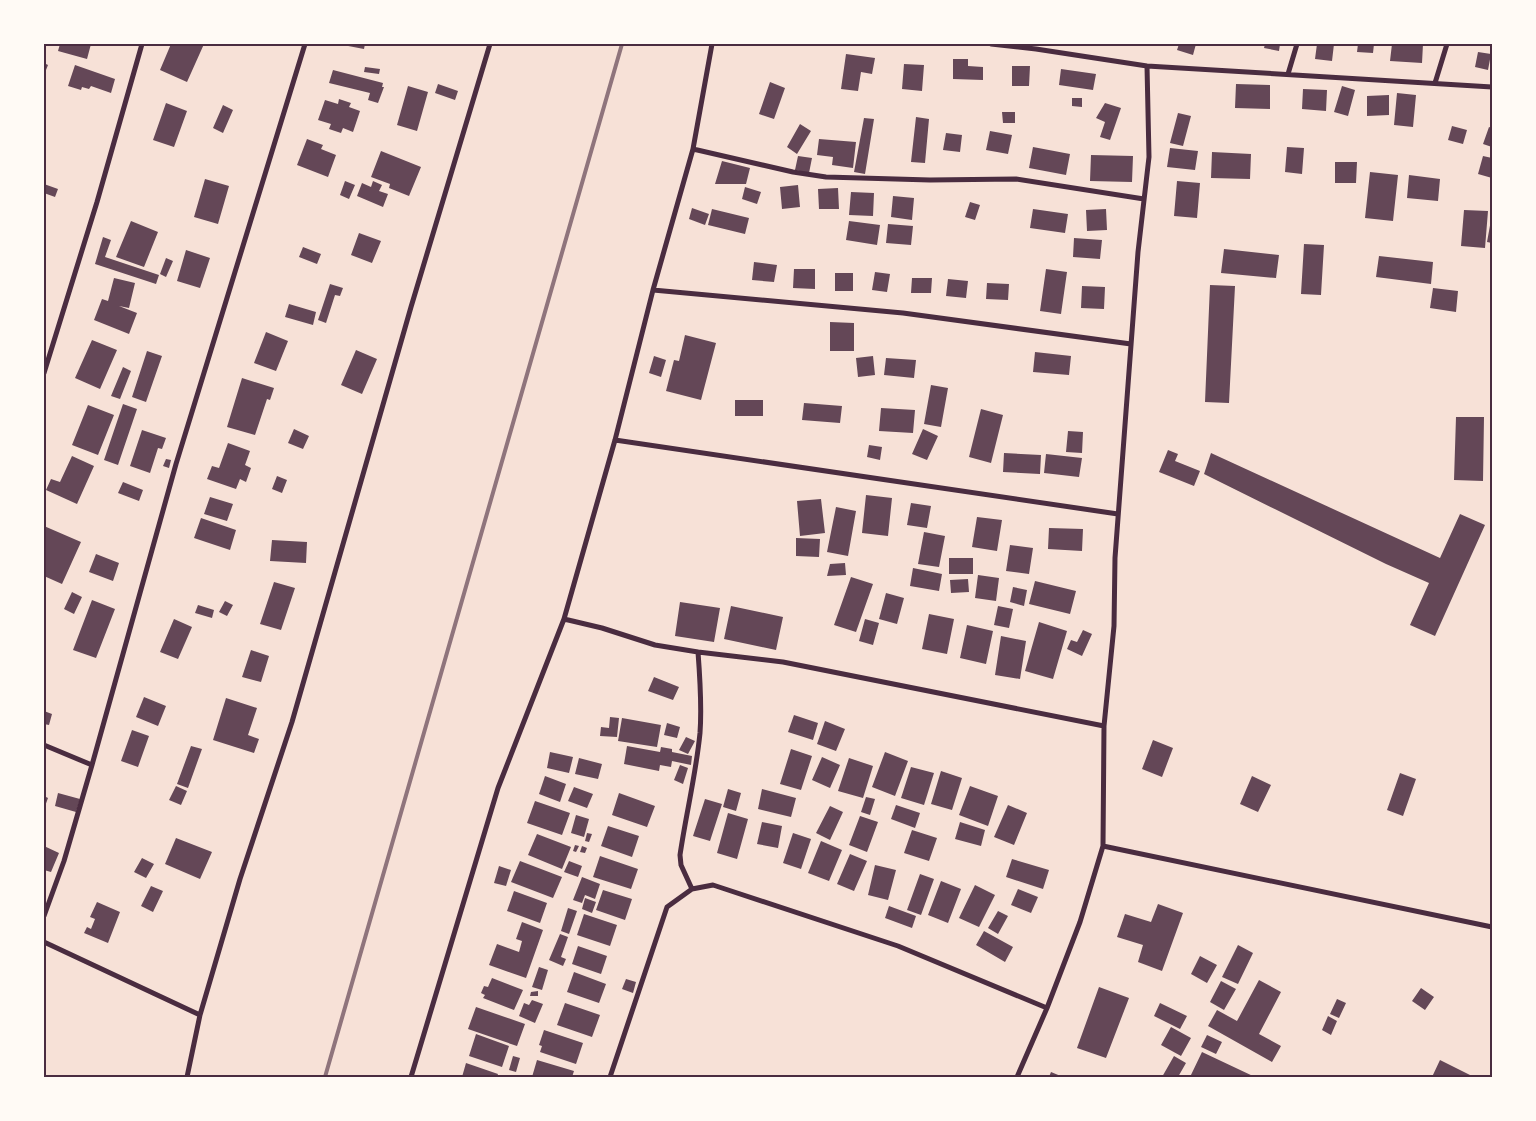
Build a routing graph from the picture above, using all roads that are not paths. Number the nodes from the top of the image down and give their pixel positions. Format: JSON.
{"nodes":[{"id":1,"x":142,"y":44,"type":"edge"},
{"id":2,"x":305,"y":44,"type":"edge"},
{"id":3,"x":490,"y":44,"type":"edge"},
{"id":4,"x":712,"y":44,"type":"edge"},
{"id":5,"x":991,"y":44,"type":"edge"},
{"id":6,"x":1297,"y":44,"type":"edge"},
{"id":7,"x":1447,"y":44,"type":"edge"},
{"id":8,"x":1037,"y":46,"type":"edge"},
{"id":9,"x":1147,"y":66,"type":"junction"},
{"id":10,"x":1288,"y":74,"type":"junction"},
{"id":11,"x":1435,"y":83,"type":"junction"},
{"id":12,"x":1492,"y":87,"type":"edge"},
{"id":13,"x":694,"y":149,"type":"junction"},
{"id":14,"x":1144,"y":199,"type":"junction"},
{"id":15,"x":653,"y":290,"type":"junction"},
{"id":16,"x":1131,"y":344,"type":"junction"},
{"id":17,"x":44,"y":373,"type":"edge"},
{"id":18,"x":615,"y":440,"type":"junction"},
{"id":19,"x":1118,"y":514,"type":"junction"},
{"id":20,"x":564,"y":619,"type":"junction"},
{"id":21,"x":698,"y":652,"type":"junction"},
{"id":22,"x":1104,"y":726,"type":"junction"},
{"id":23,"x":44,"y":745,"type":"edge"},
{"id":24,"x":92,"y":765,"type":"junction"},
{"id":25,"x":1103,"y":846,"type":"junction"},
{"id":26,"x":692,"y":889,"type":"junction"},
{"id":27,"x":44,"y":916,"type":"edge"},
{"id":28,"x":1492,"y":928,"type":"edge"},
{"id":29,"x":44,"y":942,"type":"edge"},
{"id":30,"x":1047,"y":1008,"type":"junction"},
{"id":31,"x":200,"y":1015,"type":"junction"},
{"id":32,"x":187,"y":1077,"type":"edge"},
{"id":33,"x":411,"y":1077,"type":"edge"},
{"id":34,"x":610,"y":1077,"type":"edge"},
{"id":35,"x":1017,"y":1077,"type":"edge"}],
"edges":[{"from":1,"to":17,"type":"street"},
{"from":2,"to":24,"type":"street"},
{"from":3,"to":31,"type":"street"},
{"from":4,"to":13,"type":"street"},
{"from":5,"to":8,"type":"street"},
{"from":6,"to":10,"type":"street"},
{"from":7,"to":11,"type":"street"},
{"from":8,"to":9,"type":"street"},
{"from":9,"to":10,"type":"street"},
{"from":9,"to":14,"type":"street"},
{"from":10,"to":11,"type":"street"},
{"from":11,"to":12,"type":"street"},
{"from":13,"to":14,"type":"street"},
{"from":13,"to":15,"type":"street"},
{"from":14,"to":16,"type":"street"},
{"from":15,"to":16,"type":"street"},
{"from":15,"to":18,"type":"street"},
{"from":16,"to":19,"type":"street"},
{"from":18,"to":19,"type":"street"},
{"from":18,"to":20,"type":"street"},
{"from":19,"to":22,"type":"street"},
{"from":20,"to":21,"type":"street"},
{"from":20,"to":33,"type":"street"},
{"from":21,"to":22,"type":"street"},
{"from":21,"to":26,"type":"street"},
{"from":22,"to":25,"type":"street"},
{"from":23,"to":24,"type":"street"},
{"from":24,"to":27,"type":"street"},
{"from":25,"to":28,"type":"street"},
{"from":25,"to":30,"type":"street"},
{"from":26,"to":30,"type":"street"},
{"from":26,"to":34,"type":"street"},
{"from":29,"to":31,"type":"street"},
{"from":30,"to":35,"type":"street"},
{"from":31,"to":32,"type":"street"}]}
